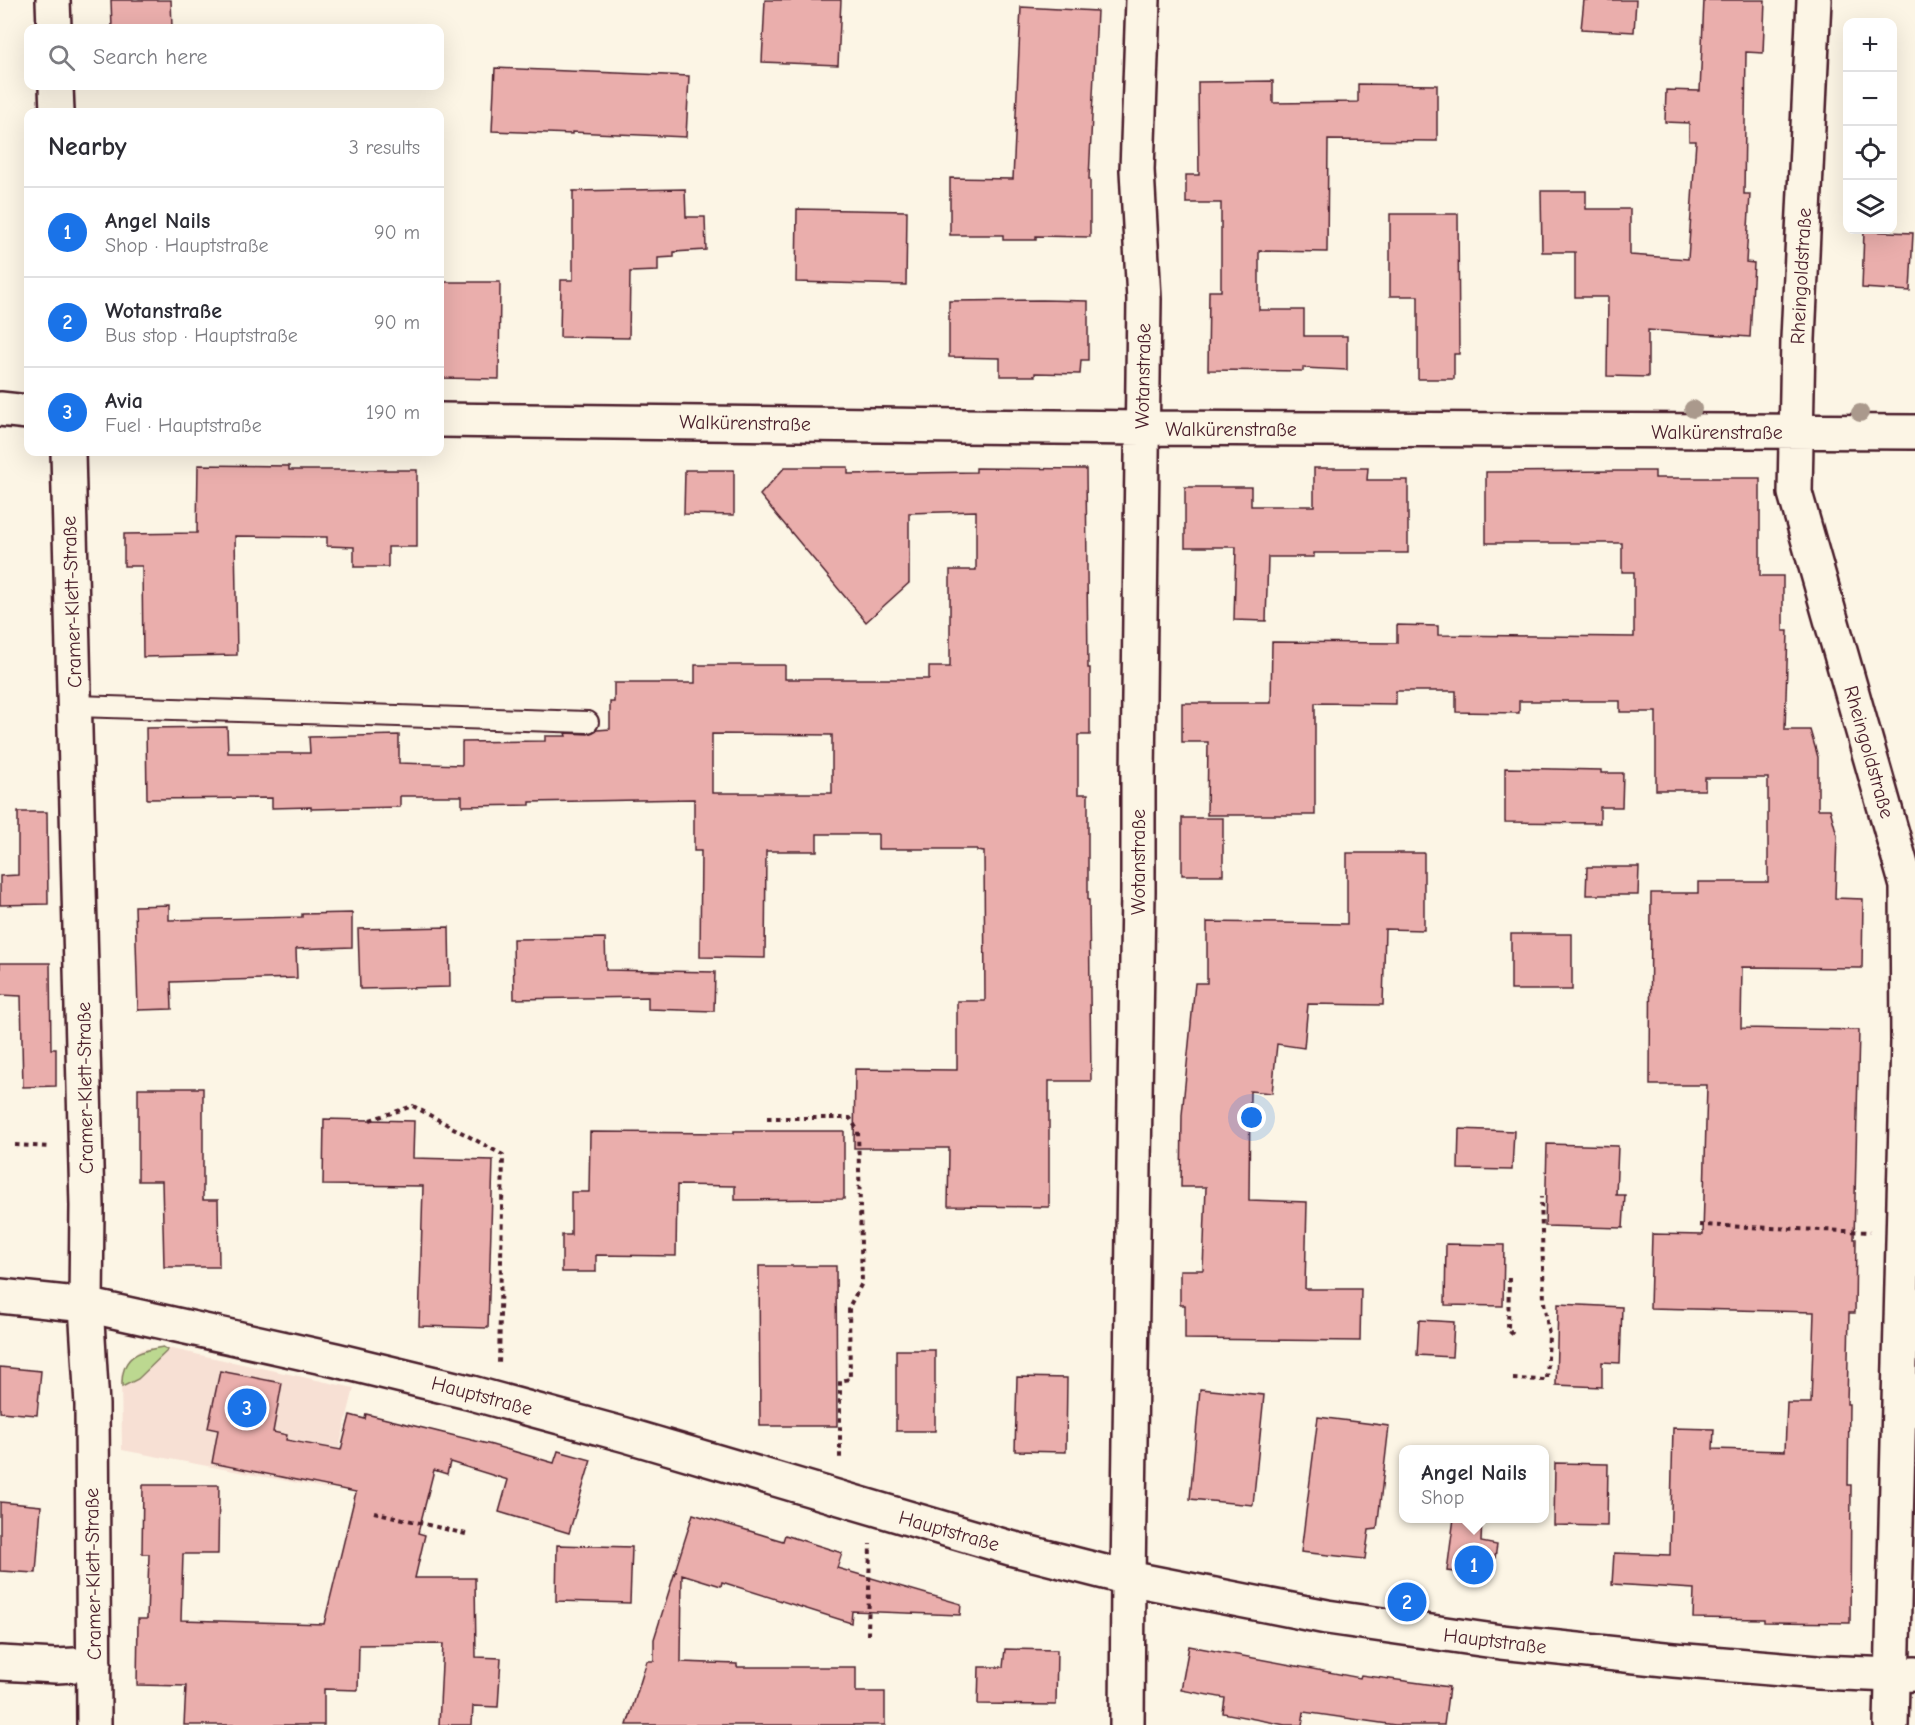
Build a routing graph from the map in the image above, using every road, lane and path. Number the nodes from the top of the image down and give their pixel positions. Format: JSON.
{"nodes":[{"id":1,"x":53,"y":0,"type":"edge"},
{"id":2,"x":1143,"y":0,"type":"edge"},
{"id":3,"x":1814,"y":0,"type":"edge"},
{"id":4,"x":54,"y":24,"type":"edge"},
{"id":5,"x":56,"y":90,"type":"edge"},
{"id":6,"x":57,"y":108,"type":"edge"},
{"id":7,"x":0,"y":409,"type":"edge"},
{"id":8,"x":24,"y":412,"type":"edge"},
{"id":9,"x":444,"y":420,"type":"edge"},
{"id":10,"x":1142,"y":428,"type":"junction"},
{"id":11,"x":1797,"y":432,"type":"junction"},
{"id":12,"x":1915,"y":432,"type":"edge"},
{"id":13,"x":68,"y":456,"type":"edge"},
{"id":14,"x":75,"y":706,"type":"junction"},
{"id":15,"x":588,"y":722,"type":"dead end"},
{"id":16,"x":767,"y":1118,"type":"dead end"},
{"id":17,"x":369,"y":1120,"type":"dead end"},
{"id":18,"x":15,"y":1145,"type":"dead end"},
{"id":19,"x":61,"y":1148,"type":"dead end"},
{"id":20,"x":1541,"y":1197,"type":"dead end"},
{"id":21,"x":1700,"y":1225,"type":"dead end"},
{"id":22,"x":1880,"y":1232,"type":"dead end"},
{"id":23,"x":1509,"y":1278,"type":"dead end"},
{"id":24,"x":0,"y":1296,"type":"edge"},
{"id":25,"x":86,"y":1305,"type":"junction"},
{"id":26,"x":1515,"y":1336,"type":"dead end"},
{"id":27,"x":499,"y":1359,"type":"dead end"},
{"id":28,"x":1513,"y":1379,"type":"dead end"},
{"id":29,"x":835,"y":1497,"type":"junction"},
{"id":30,"x":871,"y":1508,"type":"junction"},
{"id":31,"x":374,"y":1512,"type":"dead end"},
{"id":32,"x":466,"y":1534,"type":"dead end"},
{"id":33,"x":1128,"y":1578,"type":"junction"},
{"id":34,"x":868,"y":1635,"type":"dead end"},
{"id":35,"x":0,"y":1663,"type":"edge"},
{"id":36,"x":94,"y":1664,"type":"junction"},
{"id":37,"x":1904,"y":1675,"type":"edge"},
{"id":38,"x":94,"y":1725,"type":"edge"},
{"id":39,"x":1127,"y":1725,"type":"edge"},
{"id":40,"x":1892,"y":1725,"type":"edge"}],
"edges":[{"from":1,"to":4,"type":"street"},
{"from":2,"to":10,"type":"street","name":"Wotanstraße"},
{"from":3,"to":11,"type":"street","name":"Rheingoldstraße"},
{"from":5,"to":6,"type":"street"},
{"from":7,"to":8,"type":"street"},
{"from":9,"to":10,"type":"street","name":"Walkürenstraße"},
{"from":10,"to":11,"type":"street","name":"Walkürenstraße"},
{"from":10,"to":33,"type":"street","name":"Wotanstraße"},
{"from":11,"to":12,"type":"street","name":"Walkürenstraße"},
{"from":11,"to":37,"type":"street","name":"Rheingoldstraße"},
{"from":13,"to":14,"type":"street","name":"Cramer-Klett-Straße"},
{"from":14,"to":15,"type":"lane"},
{"from":14,"to":25,"type":"street","name":"Cramer-Klett-Straße"},
{"from":16,"to":29,"type":"path"},
{"from":17,"to":27,"type":"path"},
{"from":18,"to":19,"type":"path"},
{"from":20,"to":28,"type":"path"},
{"from":21,"to":22,"type":"path"},
{"from":23,"to":26,"type":"path"},
{"from":24,"to":25,"type":"street","name":"Hauptstraße"},
{"from":25,"to":29,"type":"street","name":"Hauptstraße"},
{"from":25,"to":36,"type":"street","name":"Cramer-Klett-Straße"},
{"from":29,"to":30,"type":"street","name":"Hauptstraße"},
{"from":30,"to":33,"type":"street","name":"Hauptstraße"},
{"from":30,"to":34,"type":"path"},
{"from":31,"to":32,"type":"path"},
{"from":33,"to":37,"type":"street","name":"Hauptstraße"},
{"from":33,"to":39,"type":"street","name":"Wotanstraße"},
{"from":35,"to":36,"type":"street"},
{"from":36,"to":38,"type":"street","name":"Cramer-Klett-Straße"},
{"from":37,"to":40,"type":"street","name":"Rheingoldstraße"}]}
